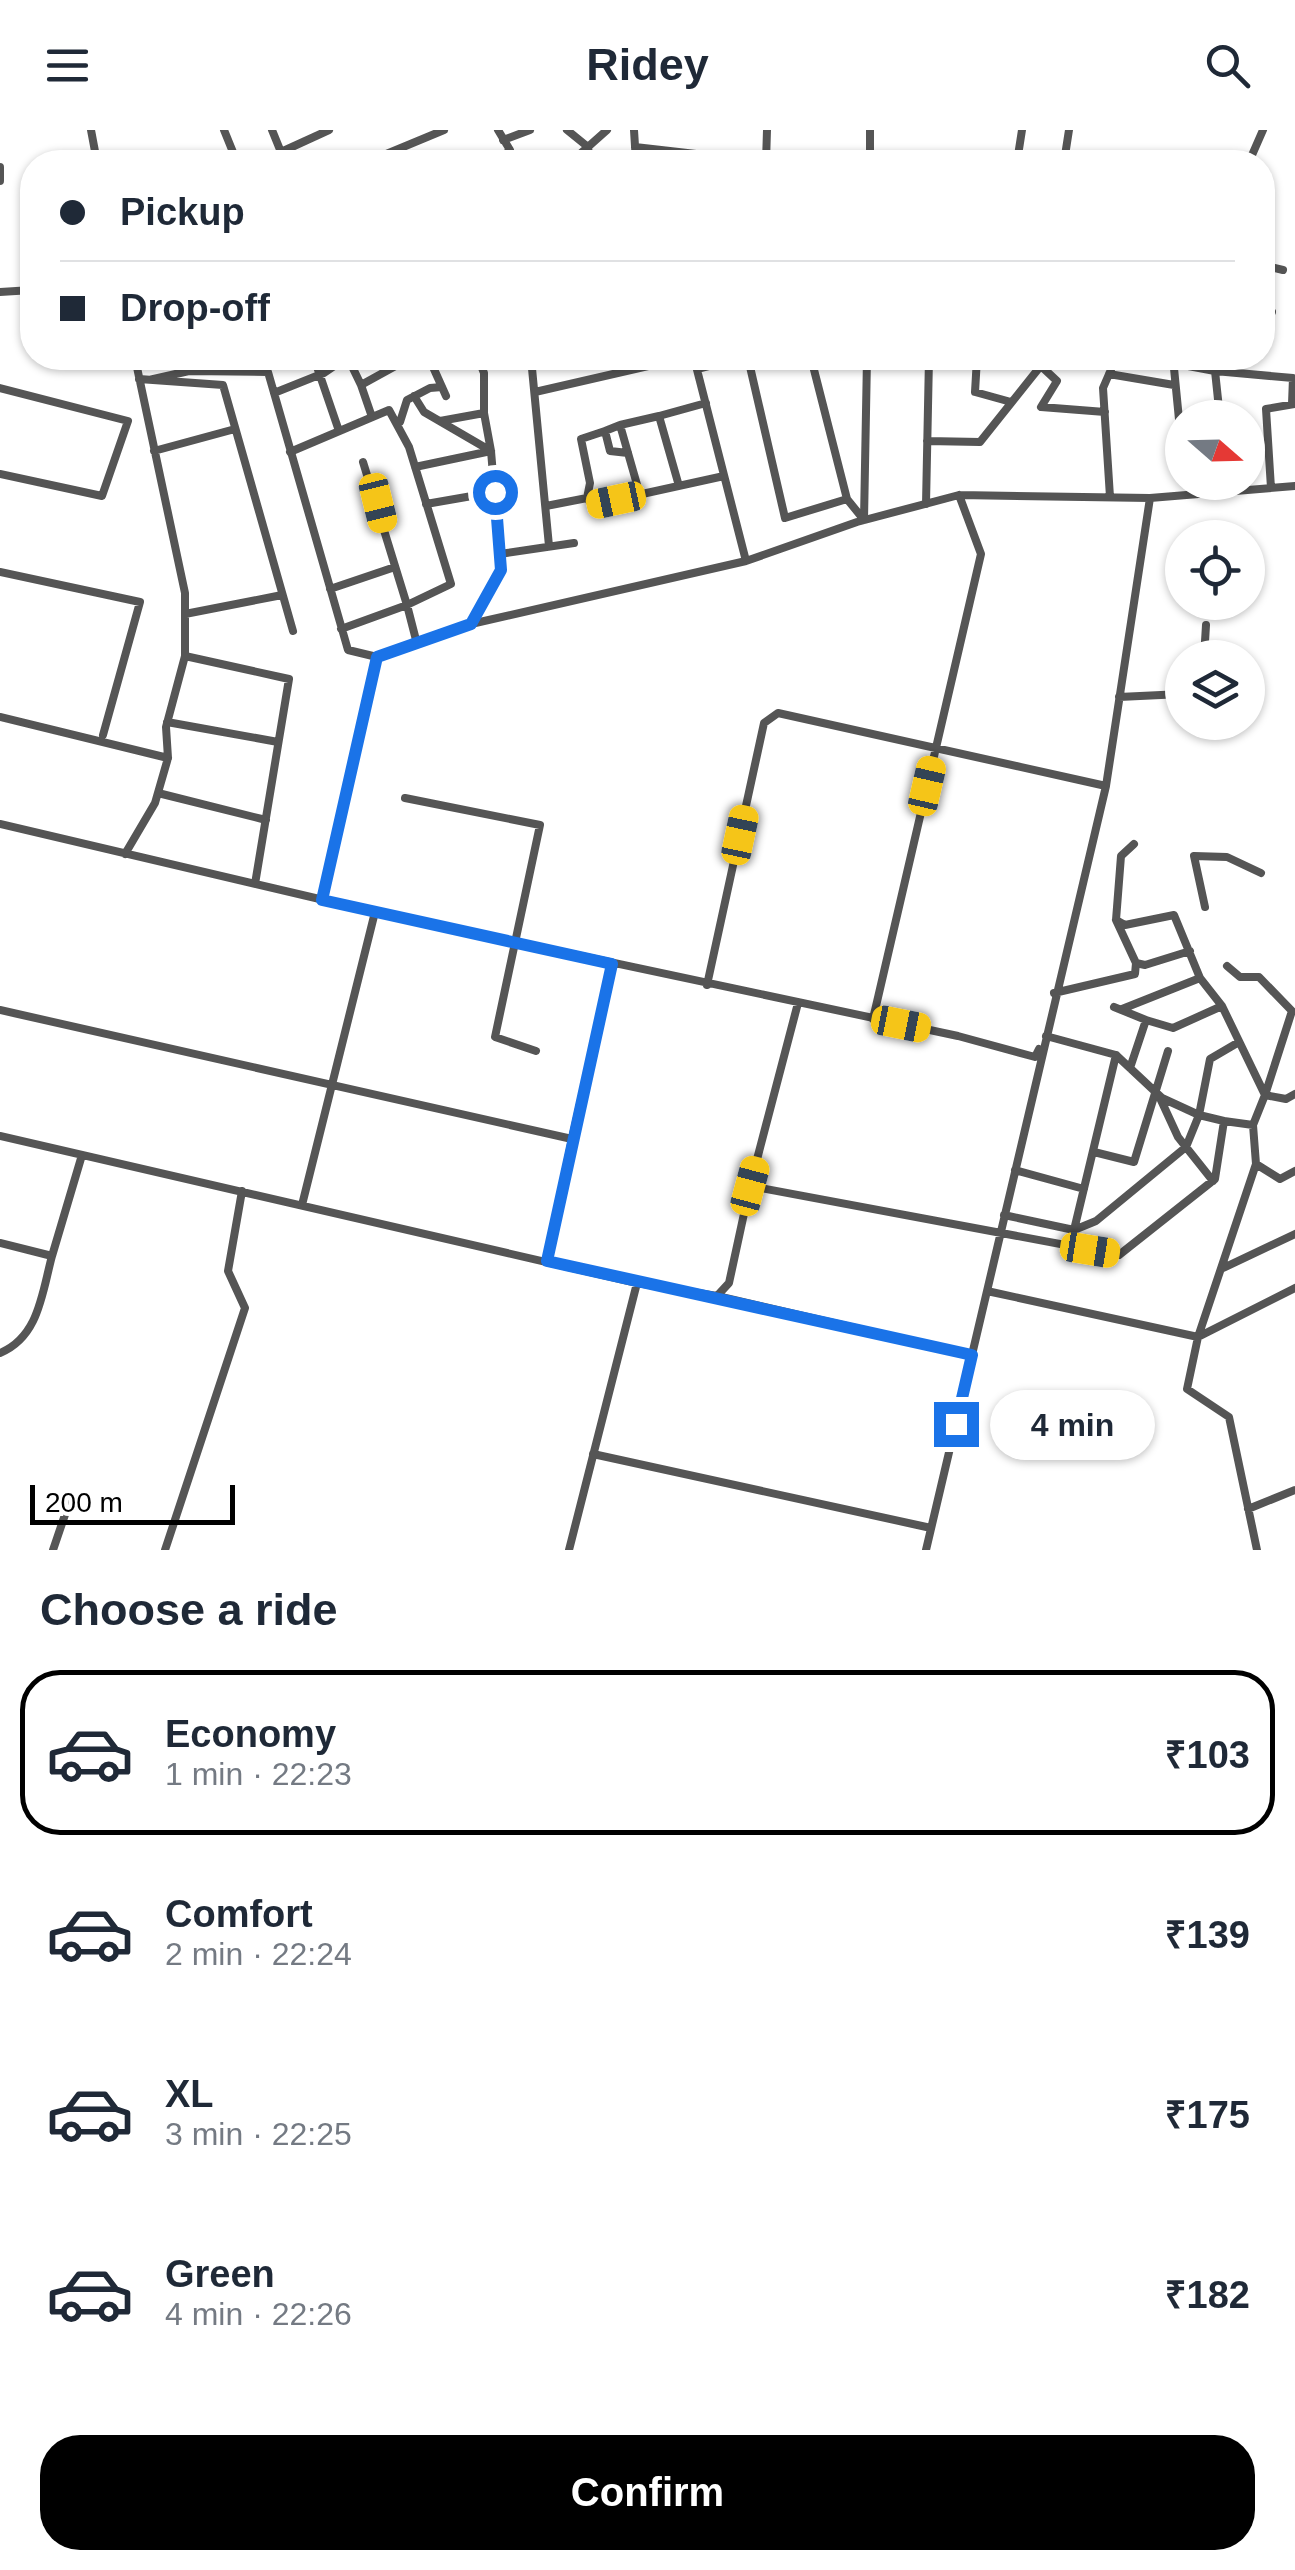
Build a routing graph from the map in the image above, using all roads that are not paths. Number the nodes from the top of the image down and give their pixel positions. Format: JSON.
{"nodes":[{"id":1,"x":329,"y":130,"type":"edge"},
{"id":2,"x":444,"y":130,"type":"edge"},
{"id":3,"x":498,"y":130,"type":"edge"},
{"id":4,"x":530,"y":130,"type":"edge"},
{"id":5,"x":567,"y":130,"type":"edge"},
{"id":6,"x":607,"y":130,"type":"edge"},
{"id":7,"x":634,"y":130,"type":"edge"},
{"id":8,"x":504,"y":140,"type":"junction"},
{"id":9,"x":588,"y":147,"type":"junction"},
{"id":10,"x":635,"y":147,"type":"junction"},
{"id":11,"x":284,"y":150,"type":"edge"},
{"id":12,"x":396,"y":150,"type":"edge"},
{"id":13,"x":510,"y":150,"type":"edge"},
{"id":14,"x":585,"y":150,"type":"edge"},
{"id":15,"x":588,"y":150,"type":"edge"},
{"id":16,"x":635,"y":150,"type":"edge"},
{"id":17,"x":661,"y":150,"type":"edge"},
{"id":18,"x":0,"y":167,"type":"edge"},
{"id":19,"x":0,"y":181,"type":"edge"},
{"id":20,"x":1275,"y":268,"type":"edge"},
{"id":21,"x":1283,"y":270,"type":"dead end"},
{"id":22,"x":140,"y":370,"type":"edge"},
{"id":23,"x":319,"y":370,"type":"edge"},
{"id":24,"x":328,"y":370,"type":"edge"},
{"id":25,"x":353,"y":370,"type":"edge"},
{"id":26,"x":388,"y":370,"type":"edge"},
{"id":27,"x":434,"y":370,"type":"edge"},
{"id":28,"x":483,"y":370,"type":"edge"},
{"id":29,"x":534,"y":370,"type":"edge"},
{"id":30,"x":631,"y":370,"type":"edge"},
{"id":31,"x":697,"y":370,"type":"edge"},
{"id":32,"x":751,"y":370,"type":"edge"},
{"id":33,"x":814,"y":370,"type":"edge"},
{"id":34,"x":867,"y":370,"type":"edge"},
{"id":35,"x":929,"y":370,"type":"edge"},
{"id":36,"x":976,"y":370,"type":"edge"},
{"id":37,"x":1037,"y":370,"type":"edge"},
{"id":38,"x":1045,"y":370,"type":"edge"},
{"id":39,"x":1111,"y":370,"type":"edge"},
{"id":40,"x":1173,"y":370,"type":"edge"},
{"id":41,"x":1211,"y":370,"type":"edge"},
{"id":42,"x":1215,"y":371,"type":"junction"},
{"id":43,"x":321,"y":374,"type":"junction"},
{"id":44,"x":1109,"y":374,"type":"junction"},
{"id":45,"x":144,"y":380,"type":"junction"},
{"id":46,"x":361,"y":385,"type":"junction"},
{"id":47,"x":1174,"y":385,"type":"junction"},
{"id":48,"x":0,"y":388,"type":"edge"},
{"id":49,"x":536,"y":392,"type":"junction"},
{"id":50,"x":274,"y":393,"type":"junction"},
{"id":51,"x":414,"y":396,"type":"junction"},
{"id":52,"x":1176,"y":400,"type":"edge"},
{"id":53,"x":1218,"y":400,"type":"edge"},
{"id":54,"x":1011,"y":402,"type":"junction"},
{"id":55,"x":706,"y":403,"type":"junction"},
{"id":56,"x":1294,"y":404,"type":"edge"},
{"id":57,"x":1105,"y":412,"type":"junction"},
{"id":58,"x":484,"y":414,"type":"junction"},
{"id":59,"x":659,"y":416,"type":"junction"},
{"id":60,"x":372,"y":418,"type":"junction"},
{"id":61,"x":440,"y":421,"type":"junction"},
{"id":62,"x":400,"y":422,"type":"junction"},
{"id":63,"x":620,"y":426,"type":"junction"},
{"id":64,"x":236,"y":429,"type":"junction"},
{"id":65,"x":339,"y":431,"type":"junction"},
{"id":66,"x":605,"y":431,"type":"junction"},
{"id":67,"x":927,"y":441,"type":"junction"},
{"id":68,"x":154,"y":451,"type":"junction"},
{"id":69,"x":492,"y":451,"type":"junction"},
{"id":70,"x":290,"y":452,"type":"junction"},
{"id":71,"x":628,"y":453,"type":"junction"},
{"id":72,"x":363,"y":462,"type":"dead end"},
{"id":73,"x":415,"y":467,"type":"junction"},
{"id":74,"x":0,"y":474,"type":"edge"},
{"id":75,"x":724,"y":476,"type":"junction"},
{"id":76,"x":678,"y":486,"type":"junction"},
{"id":77,"x":1295,"y":486,"type":"edge"},
{"id":78,"x":1270,"y":488,"type":"junction"},
{"id":79,"x":1265,"y":489,"type":"edge"},
{"id":80,"x":495,"y":492,"type":"junction"},
{"id":81,"x":640,"y":494,"type":"junction"},
{"id":82,"x":958,"y":496,"type":"junction"},
{"id":83,"x":1110,"y":497,"type":"junction"},
{"id":84,"x":1165,"y":497,"type":"edge"},
{"id":85,"x":586,"y":498,"type":"junction"},
{"id":86,"x":847,"y":498,"type":"junction"},
{"id":87,"x":1150,"y":498,"type":"junction"},
{"id":88,"x":426,"y":504,"type":"junction"},
{"id":89,"x":926,"y":504,"type":"junction"},
{"id":90,"x":546,"y":506,"type":"junction"},
{"id":91,"x":864,"y":520,"type":"junction"},
{"id":92,"x":574,"y":543,"type":"dead end"},
{"id":93,"x":549,"y":546,"type":"junction"},
{"id":94,"x":500,"y":554,"type":"junction"},
{"id":95,"x":746,"y":560,"type":"junction"},
{"id":96,"x":395,"y":567,"type":"junction"},
{"id":97,"x":0,"y":572,"type":"edge"},
{"id":98,"x":330,"y":589,"type":"junction"},
{"id":99,"x":282,"y":596,"type":"junction"},
{"id":100,"x":408,"y":605,"type":"junction"},
{"id":101,"x":185,"y":614,"type":"junction"},
{"id":102,"x":471,"y":624,"type":"junction"},
{"id":103,"x":1206,"y":625,"type":"dead end"},
{"id":104,"x":342,"y":629,"type":"junction"},
{"id":105,"x":292,"y":632,"type":"dead end"},
{"id":106,"x":416,"y":640,"type":"junction"},
{"id":107,"x":1205,"y":640,"type":"edge"},
{"id":108,"x":185,"y":656,"type":"junction"},
{"id":109,"x":377,"y":657,"type":"junction"},
{"id":110,"x":1165,"y":695,"type":"edge"},
{"id":111,"x":1119,"y":697,"type":"junction"},
{"id":112,"x":0,"y":717,"type":"edge"},
{"id":113,"x":168,"y":722,"type":"junction"},
{"id":114,"x":103,"y":736,"type":"dead end"},
{"id":115,"x":278,"y":742,"type":"junction"},
{"id":116,"x":936,"y":748,"type":"junction"},
{"id":117,"x":168,"y":758,"type":"junction"},
{"id":118,"x":1106,"y":786,"type":"junction"},
{"id":119,"x":158,"y":793,"type":"junction"},
{"id":120,"x":406,"y":798,"type":"dead end"},
{"id":121,"x":266,"y":820,"type":"junction"},
{"id":122,"x":0,"y":824,"type":"edge"},
{"id":123,"x":1134,"y":844,"type":"dead end"},
{"id":124,"x":125,"y":854,"type":"junction"},
{"id":125,"x":1261,"y":873,"type":"dead end"},
{"id":126,"x":255,"y":884,"type":"junction"},
{"id":127,"x":322,"y":900,"type":"junction"},
{"id":128,"x":1206,"y":907,"type":"dead end"},
{"id":129,"x":375,"y":912,"type":"junction"},
{"id":130,"x":1116,"y":920,"type":"junction"},
{"id":131,"x":515,"y":943,"type":"junction"},
{"id":132,"x":1190,"y":952,"type":"junction"},
{"id":133,"x":1136,"y":963,"type":"junction"},
{"id":134,"x":612,"y":964,"type":"junction"},
{"id":135,"x":1227,"y":966,"type":"dead end"},
{"id":136,"x":1200,"y":978,"type":"junction"},
{"id":137,"x":707,"y":985,"type":"junction"},
{"id":138,"x":1054,"y":992,"type":"junction"},
{"id":139,"x":798,"y":1003,"type":"junction"},
{"id":140,"x":1222,"y":1006,"type":"junction"},
{"id":141,"x":0,"y":1010,"type":"edge"},
{"id":142,"x":872,"y":1019,"type":"junction"},
{"id":143,"x":1146,"y":1020,"type":"junction"},
{"id":144,"x":1046,"y":1036,"type":"junction"},
{"id":145,"x":1239,"y":1042,"type":"junction"},
{"id":146,"x":536,"y":1051,"type":"dead end"},
{"id":147,"x":1168,"y":1051,"type":"dead end"},
{"id":148,"x":1116,"y":1055,"type":"junction"},
{"id":149,"x":1130,"y":1068,"type":"junction"},
{"id":150,"x":330,"y":1084,"type":"junction"},
{"id":151,"x":1157,"y":1093,"type":"junction"},
{"id":152,"x":1295,"y":1094,"type":"edge"},
{"id":153,"x":1264,"y":1095,"type":"junction"},
{"id":154,"x":1198,"y":1115,"type":"junction"},
{"id":155,"x":1224,"y":1121,"type":"junction"},
{"id":156,"x":1252,"y":1125,"type":"junction"},
{"id":157,"x":0,"y":1136,"type":"edge"},
{"id":158,"x":572,"y":1139,"type":"junction"},
{"id":159,"x":1186,"y":1147,"type":"junction"},
{"id":160,"x":1094,"y":1152,"type":"junction"},
{"id":161,"x":82,"y":1154,"type":"junction"},
{"id":162,"x":1256,"y":1164,"type":"junction"},
{"id":163,"x":1015,"y":1170,"type":"junction"},
{"id":164,"x":1295,"y":1172,"type":"edge"},
{"id":165,"x":1212,"y":1181,"type":"junction"},
{"id":166,"x":750,"y":1186,"type":"junction"},
{"id":167,"x":1084,"y":1189,"type":"junction"},
{"id":168,"x":242,"y":1191,"type":"junction"},
{"id":169,"x":302,"y":1205,"type":"junction"},
{"id":170,"x":1004,"y":1215,"type":"junction"},
{"id":171,"x":1074,"y":1230,"type":"junction"},
{"id":172,"x":1000,"y":1234,"type":"junction"},
{"id":173,"x":1295,"y":1234,"type":"edge"},
{"id":174,"x":0,"y":1244,"type":"edge"},
{"id":175,"x":52,"y":1256,"type":"junction"},
{"id":176,"x":547,"y":1261,"type":"junction"},
{"id":177,"x":1221,"y":1269,"type":"junction"},
{"id":178,"x":638,"y":1282,"type":"junction"},
{"id":179,"x":1295,"y":1288,"type":"edge"},
{"id":180,"x":987,"y":1291,"type":"junction"},
{"id":181,"x":717,"y":1296,"type":"junction"},
{"id":182,"x":1198,"y":1337,"type":"junction"},
{"id":183,"x":0,"y":1353,"type":"edge"},
{"id":184,"x":972,"y":1355,"type":"junction"},
{"id":185,"x":594,"y":1454,"type":"junction"},
{"id":186,"x":1295,"y":1490,"type":"edge"},
{"id":187,"x":70,"y":1500,"type":"dead end"},
{"id":188,"x":1248,"y":1509,"type":"junction"},
{"id":189,"x":931,"y":1528,"type":"junction"},
{"id":190,"x":54,"y":1550,"type":"edge"},
{"id":191,"x":165,"y":1550,"type":"edge"},
{"id":192,"x":569,"y":1550,"type":"edge"},
{"id":193,"x":926,"y":1550,"type":"edge"},
{"id":194,"x":1257,"y":1550,"type":"edge"}],
"edges":[{"from":1,"to":11,"type":"street"},
{"from":2,"to":12,"type":"street"},
{"from":3,"to":8,"type":"street"},
{"from":4,"to":8,"type":"street"},
{"from":5,"to":9,"type":"street"},
{"from":6,"to":9,"type":"street"},
{"from":7,"to":10,"type":"street"},
{"from":8,"to":13,"type":"street"},
{"from":9,"to":14,"type":"street"},
{"from":9,"to":15,"type":"street"},
{"from":10,"to":16,"type":"street"},
{"from":10,"to":17,"type":"street"},
{"from":18,"to":19,"type":"street"},
{"from":20,"to":21,"type":"street"},
{"from":22,"to":45,"type":"street"},
{"from":23,"to":43,"type":"street"},
{"from":24,"to":43,"type":"street"},
{"from":25,"to":46,"type":"street"},
{"from":26,"to":46,"type":"street"},
{"from":27,"to":51,"type":"street"},
{"from":28,"to":58,"type":"street"},
{"from":29,"to":49,"type":"street"},
{"from":30,"to":49,"type":"street"},
{"from":31,"to":55,"type":"street"},
{"from":32,"to":86,"type":"street"},
{"from":33,"to":86,"type":"street"},
{"from":34,"to":91,"type":"street"},
{"from":35,"to":67,"type":"street"},
{"from":36,"to":54,"type":"street"},
{"from":37,"to":54,"type":"street"},
{"from":38,"to":57,"type":"street"},
{"from":39,"to":44,"type":"street"},
{"from":40,"to":47,"type":"street"},
{"from":41,"to":42,"type":"street"},
{"from":42,"to":53,"type":"street"},
{"from":42,"to":56,"type":"street"},
{"from":43,"to":50,"type":"street"},
{"from":43,"to":65,"type":"street"},
{"from":44,"to":47,"type":"street"},
{"from":44,"to":57,"type":"street"},
{"from":45,"to":50,"type":"street"},
{"from":45,"to":64,"type":"street"},
{"from":45,"to":68,"type":"street"},
{"from":46,"to":60,"type":"street"},
{"from":47,"to":52,"type":"street"},
{"from":48,"to":74,"type":"street"},
{"from":49,"to":90,"type":"street"},
{"from":50,"to":70,"type":"street"},
{"from":51,"to":61,"type":"street"},
{"from":51,"to":62,"type":"street"},
{"from":54,"to":67,"type":"street"},
{"from":55,"to":59,"type":"street"},
{"from":55,"to":75,"type":"street"},
{"from":56,"to":78,"type":"street"},
{"from":57,"to":83,"type":"street"},
{"from":58,"to":61,"type":"street"},
{"from":58,"to":69,"type":"street"},
{"from":59,"to":63,"type":"street"},
{"from":59,"to":76,"type":"street"},
{"from":60,"to":62,"type":"street"},
{"from":60,"to":65,"type":"street"},
{"from":61,"to":69,"type":"street"},
{"from":62,"to":73,"type":"street"},
{"from":63,"to":66,"type":"street"},
{"from":63,"to":71,"type":"street"},
{"from":64,"to":68,"type":"street"},
{"from":64,"to":99,"type":"street"},
{"from":65,"to":70,"type":"street"},
{"from":66,"to":71,"type":"street"},
{"from":66,"to":85,"type":"street"},
{"from":67,"to":89,"type":"street"},
{"from":68,"to":101,"type":"street"},
{"from":69,"to":73,"type":"street"},
{"from":69,"to":80,"type":"street"},
{"from":70,"to":98,"type":"street"},
{"from":71,"to":81,"type":"street"},
{"from":72,"to":96,"type":"street"},
{"from":73,"to":88,"type":"street"},
{"from":75,"to":76,"type":"street"},
{"from":75,"to":95,"type":"street"},
{"from":76,"to":81,"type":"street"},
{"from":77,"to":78,"type":"street"},
{"from":78,"to":79,"type":"street"},
{"from":80,"to":88,"type":"street"},
{"from":80,"to":94,"type":"street"},
{"from":81,"to":85,"type":"street"},
{"from":82,"to":83,"type":"street"},
{"from":82,"to":89,"type":"street"},
{"from":82,"to":116,"type":"street"},
{"from":83,"to":87,"type":"street"},
{"from":84,"to":87,"type":"street"},
{"from":85,"to":90,"type":"street"},
{"from":86,"to":91,"type":"street"},
{"from":87,"to":111,"type":"street"},
{"from":88,"to":100,"type":"street"},
{"from":89,"to":91,"type":"street"},
{"from":90,"to":93,"type":"street"},
{"from":91,"to":95,"type":"street"},
{"from":92,"to":93,"type":"street"},
{"from":93,"to":94,"type":"street"},
{"from":94,"to":102,"type":"street"},
{"from":95,"to":102,"type":"street"},
{"from":96,"to":98,"type":"street"},
{"from":96,"to":100,"type":"street"},
{"from":97,"to":114,"type":"street"},
{"from":98,"to":104,"type":"street"},
{"from":99,"to":101,"type":"street"},
{"from":99,"to":105,"type":"street"},
{"from":100,"to":104,"type":"street"},
{"from":100,"to":106,"type":"street"},
{"from":101,"to":108,"type":"street"},
{"from":102,"to":106,"type":"street"},
{"from":103,"to":107,"type":"street"},
{"from":104,"to":109,"type":"street"},
{"from":106,"to":109,"type":"street"},
{"from":108,"to":113,"type":"street"},
{"from":108,"to":115,"type":"street"},
{"from":109,"to":127,"type":"street"},
{"from":110,"to":111,"type":"street"},
{"from":111,"to":118,"type":"street"},
{"from":112,"to":117,"type":"street"},
{"from":113,"to":115,"type":"street"},
{"from":113,"to":117,"type":"street"},
{"from":115,"to":121,"type":"street"},
{"from":116,"to":118,"type":"street"},
{"from":116,"to":137,"type":"street"},
{"from":116,"to":142,"type":"street"},
{"from":117,"to":119,"type":"street"},
{"from":118,"to":138,"type":"street"},
{"from":119,"to":121,"type":"street"},
{"from":119,"to":124,"type":"street"},
{"from":120,"to":131,"type":"street"},
{"from":121,"to":126,"type":"street"},
{"from":122,"to":124,"type":"street"},
{"from":123,"to":130,"type":"street"},
{"from":124,"to":126,"type":"street"},
{"from":125,"to":128,"type":"street"},
{"from":126,"to":127,"type":"street"},
{"from":127,"to":129,"type":"street"},
{"from":129,"to":131,"type":"street"},
{"from":129,"to":150,"type":"street"},
{"from":130,"to":132,"type":"street"},
{"from":130,"to":133,"type":"street"},
{"from":131,"to":134,"type":"street"},
{"from":131,"to":146,"type":"street"},
{"from":132,"to":133,"type":"street"},
{"from":132,"to":136,"type":"street"},
{"from":133,"to":138,"type":"street"},
{"from":134,"to":137,"type":"street"},
{"from":134,"to":158,"type":"street"},
{"from":135,"to":153,"type":"street"},
{"from":136,"to":140,"type":"street"},
{"from":136,"to":143,"type":"street"},
{"from":137,"to":139,"type":"street"},
{"from":138,"to":144,"type":"street"},
{"from":139,"to":142,"type":"street"},
{"from":139,"to":166,"type":"street"},
{"from":140,"to":143,"type":"street"},
{"from":140,"to":145,"type":"street"},
{"from":141,"to":150,"type":"street"},
{"from":142,"to":144,"type":"street"},
{"from":143,"to":149,"type":"street"},
{"from":144,"to":148,"type":"street"},
{"from":144,"to":163,"type":"street"},
{"from":145,"to":153,"type":"street"},
{"from":145,"to":154,"type":"street"},
{"from":147,"to":151,"type":"street"},
{"from":148,"to":149,"type":"street"},
{"from":148,"to":160,"type":"street"},
{"from":149,"to":151,"type":"street"},
{"from":150,"to":158,"type":"street"},
{"from":150,"to":169,"type":"street"},
{"from":151,"to":154,"type":"street"},
{"from":151,"to":159,"type":"street"},
{"from":151,"to":160,"type":"street"},
{"from":152,"to":153,"type":"street"},
{"from":153,"to":156,"type":"street"},
{"from":154,"to":155,"type":"street"},
{"from":154,"to":159,"type":"street"},
{"from":155,"to":156,"type":"street"},
{"from":155,"to":165,"type":"street"},
{"from":156,"to":162,"type":"street"},
{"from":157,"to":161,"type":"street"},
{"from":158,"to":176,"type":"street"},
{"from":159,"to":165,"type":"street"},
{"from":159,"to":171,"type":"street"},
{"from":160,"to":167,"type":"street"},
{"from":161,"to":168,"type":"street"},
{"from":161,"to":175,"type":"street"},
{"from":162,"to":164,"type":"street"},
{"from":162,"to":177,"type":"street"},
{"from":163,"to":167,"type":"street"},
{"from":163,"to":170,"type":"street"},
{"from":165,"to":172,"type":"street"},
{"from":166,"to":172,"type":"street"},
{"from":166,"to":181,"type":"street"},
{"from":167,"to":171,"type":"street"},
{"from":168,"to":169,"type":"street"},
{"from":168,"to":191,"type":"street"},
{"from":169,"to":176,"type":"street"},
{"from":170,"to":171,"type":"street"},
{"from":170,"to":172,"type":"street"},
{"from":172,"to":180,"type":"street"},
{"from":173,"to":177,"type":"street"},
{"from":174,"to":175,"type":"street"},
{"from":175,"to":183,"type":"street"},
{"from":176,"to":178,"type":"street"},
{"from":177,"to":182,"type":"street"},
{"from":178,"to":181,"type":"street"},
{"from":178,"to":185,"type":"street"},
{"from":179,"to":182,"type":"street"},
{"from":180,"to":182,"type":"street"},
{"from":180,"to":184,"type":"street"},
{"from":181,"to":184,"type":"street"},
{"from":182,"to":188,"type":"street"},
{"from":184,"to":189,"type":"street"},
{"from":185,"to":189,"type":"street"},
{"from":185,"to":192,"type":"street"},
{"from":186,"to":188,"type":"street"},
{"from":187,"to":190,"type":"street"},
{"from":188,"to":194,"type":"street"},
{"from":189,"to":193,"type":"street"}]}
